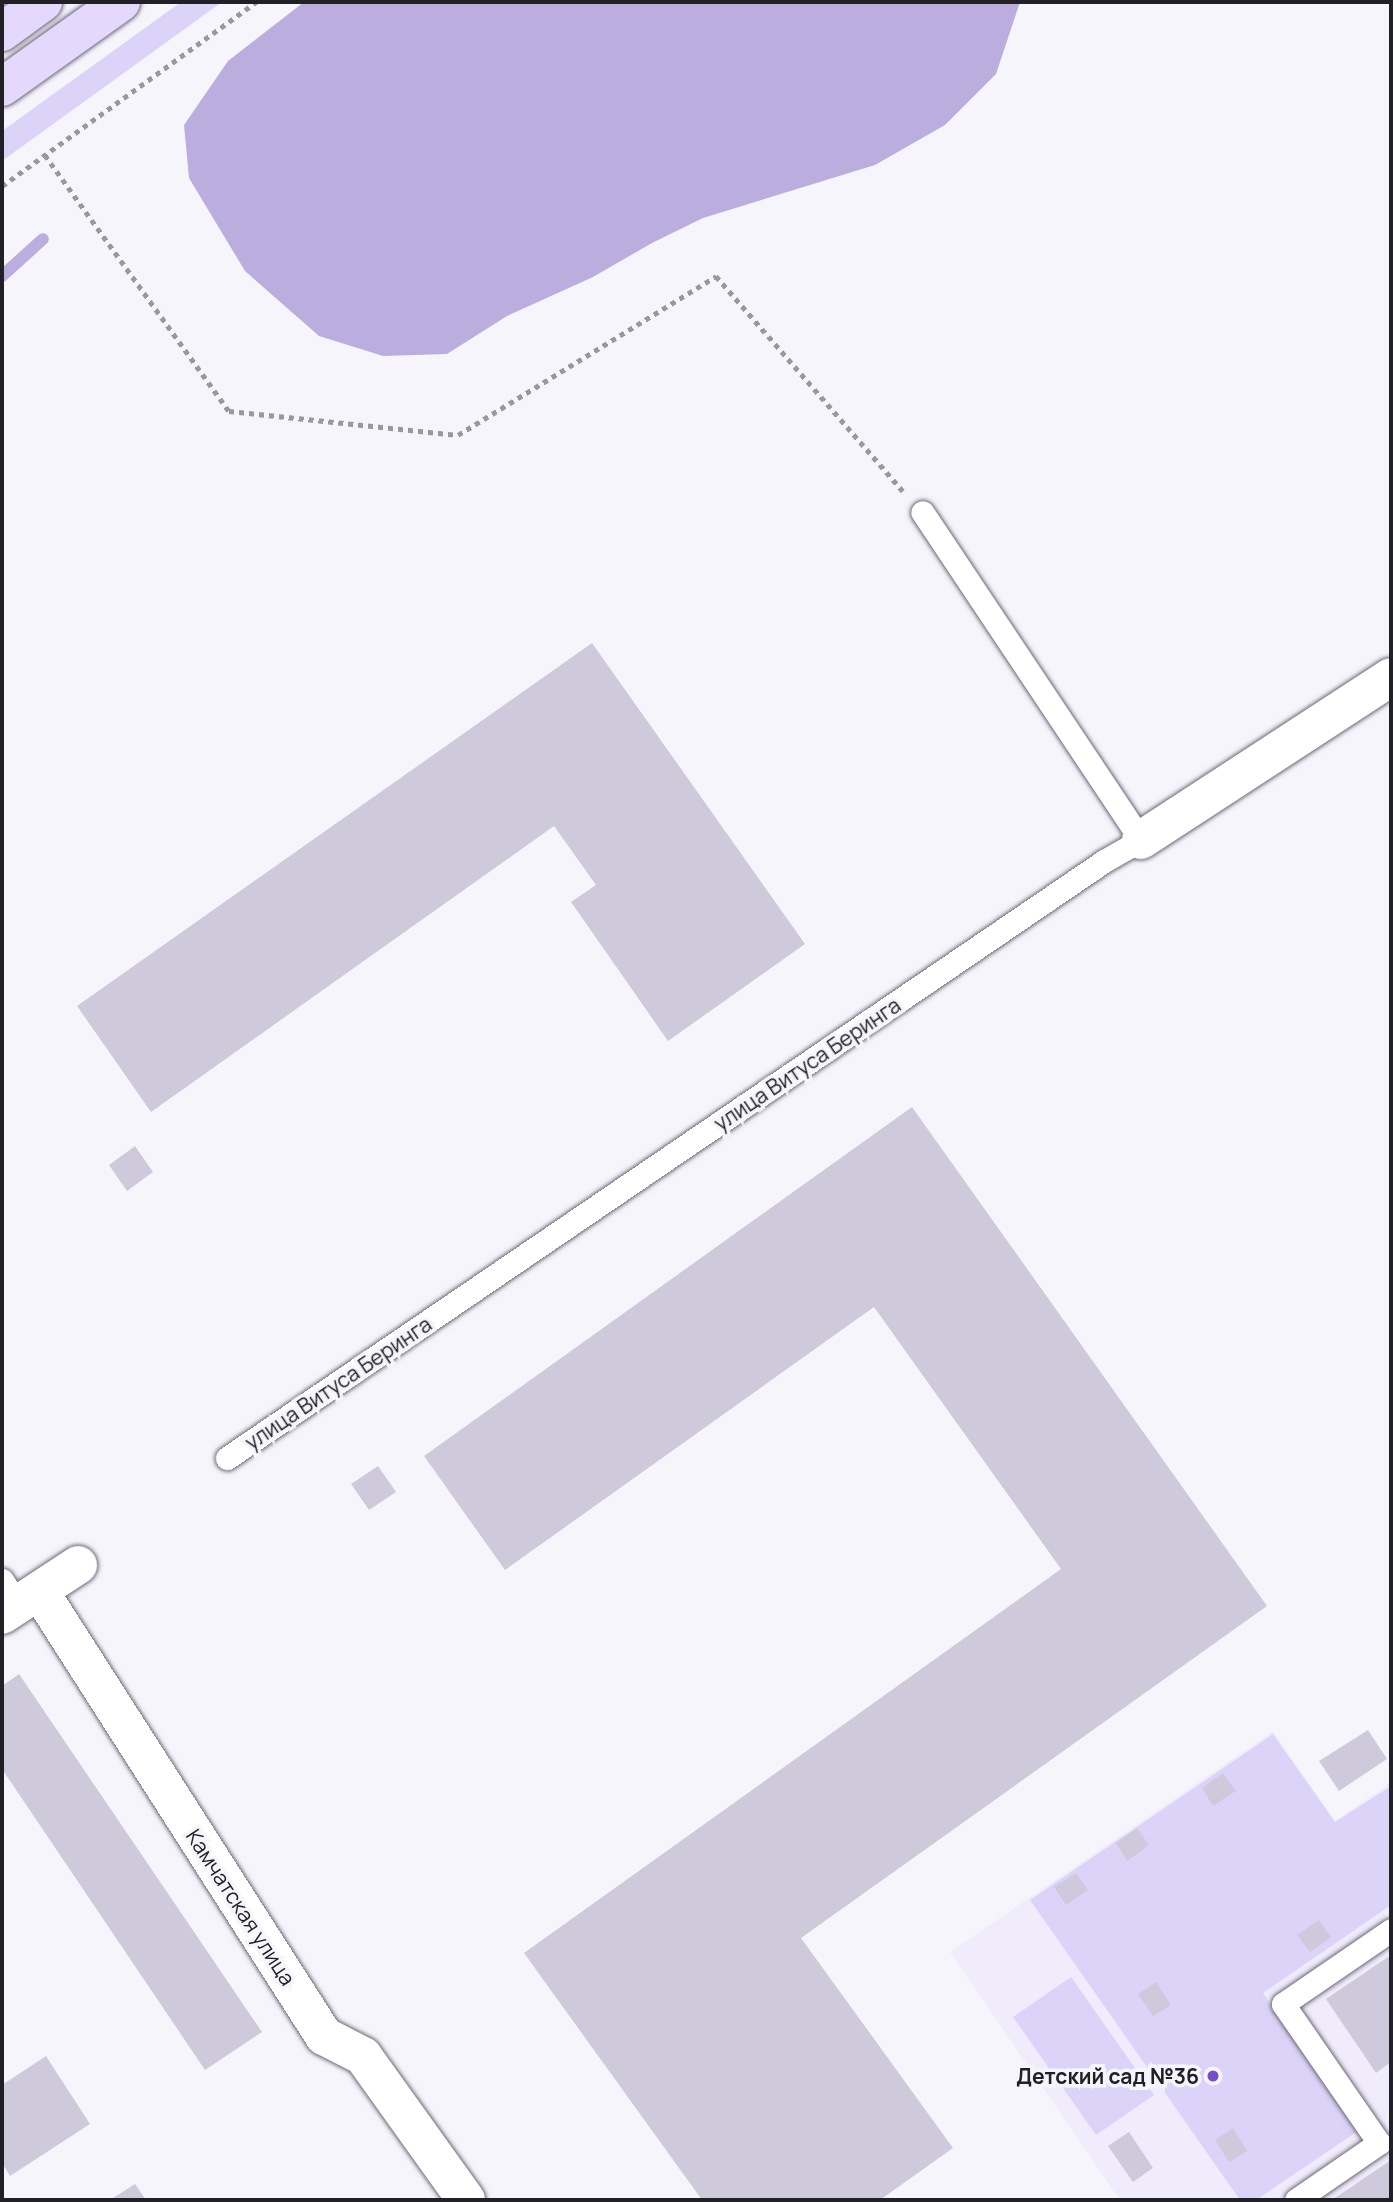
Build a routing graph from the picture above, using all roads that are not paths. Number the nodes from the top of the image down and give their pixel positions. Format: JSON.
{"nodes":[{"id":1,"x":43,"y":2,"type":"edge"},
{"id":2,"x":121,"y":2,"type":"edge"},
{"id":3,"x":2,"y":32,"type":"edge"},
{"id":4,"x":2,"y":87,"type":"edge"},
{"id":5,"x":922,"y":512,"type":"road end"},
{"id":6,"x":1391,"y":677,"type":"edge"},
{"id":7,"x":1141,"y":840,"type":"junction"},
{"id":8,"x":228,"y":1458,"type":"dead end"},
{"id":9,"x":78,"y":1565,"type":"dead end"},
{"id":10,"x":15,"y":1598,"type":"edge"},
{"id":11,"x":1391,"y":1930,"type":"edge"},
{"id":12,"x":466,"y":2200,"type":"edge"},
{"id":13,"x":1296,"y":2200,"type":"edge"}],
"edges":[{"from":1,"to":3,"type":"main road"},
{"from":2,"to":4,"type":"main road"},
{"from":5,"to":7,"type":"lane"},
{"from":6,"to":7,"type":"street","name":"улица Витуса Беринга"},
{"from":7,"to":8,"type":"lane","name":"улица Витуса Беринга"},
{"from":9,"to":10,"type":"street","name":"Камчатская улица"},
{"from":10,"to":12,"type":"street","name":"Камчатская улица"},
{"from":11,"to":13,"type":"lane"}]}
